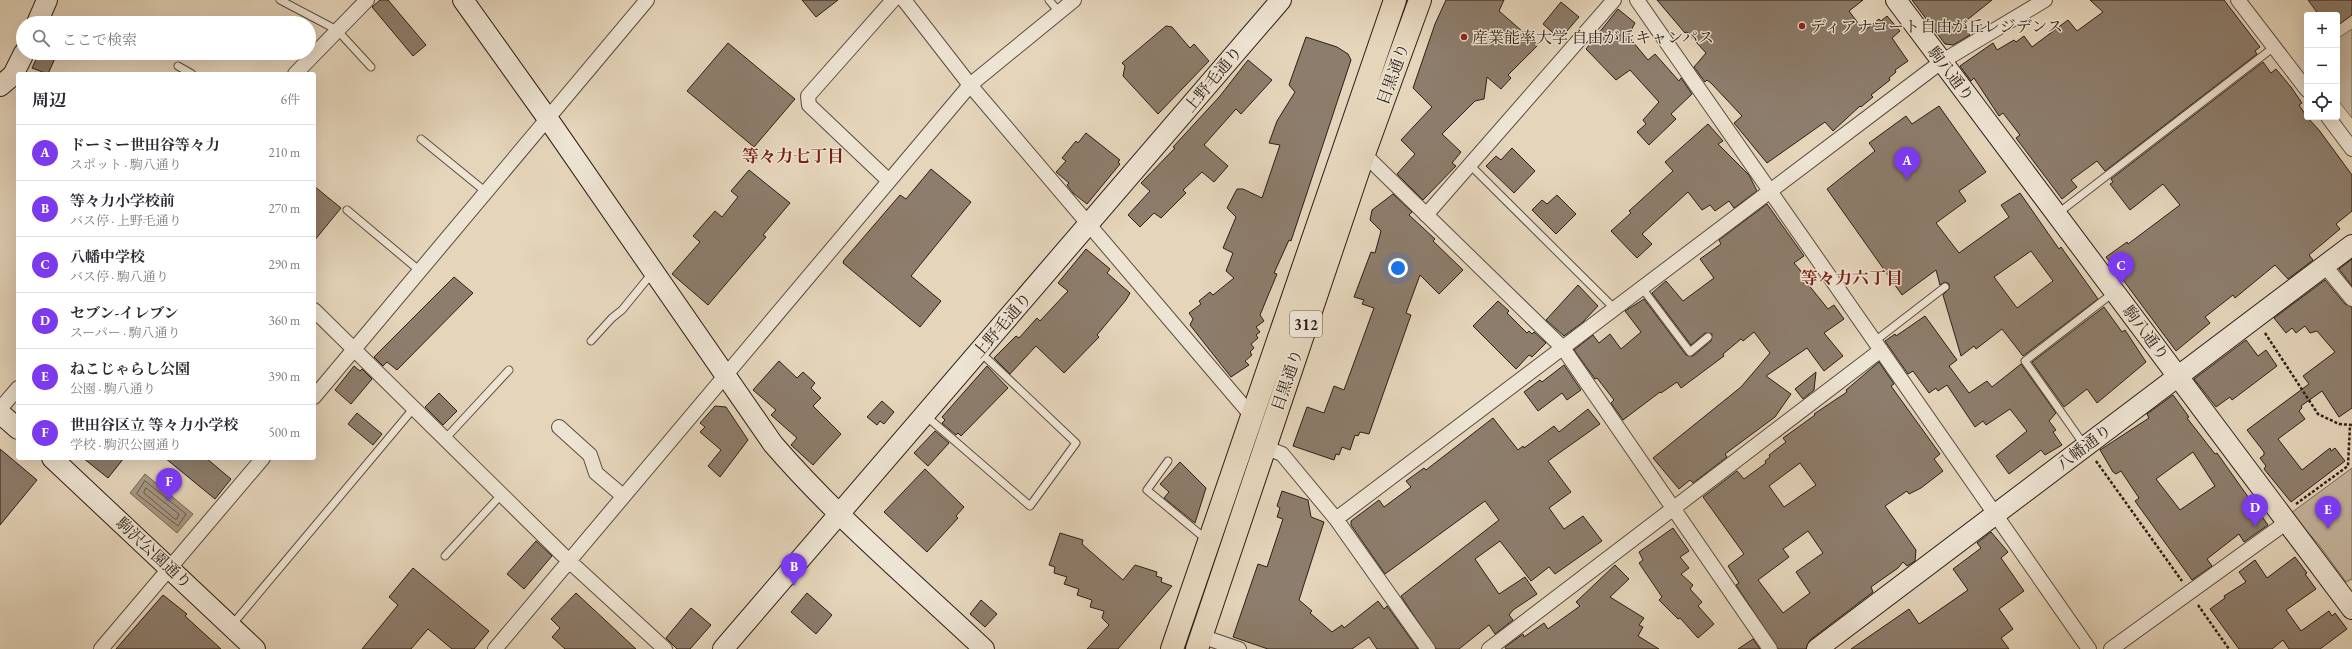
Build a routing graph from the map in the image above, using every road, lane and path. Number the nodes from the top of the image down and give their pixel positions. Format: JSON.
{"nodes":[{"id":1,"x":47,"y":0,"type":"edge"},
{"id":2,"x":280,"y":0,"type":"edge"},
{"id":3,"x":367,"y":0,"type":"edge"},
{"id":4,"x":463,"y":0,"type":"edge"},
{"id":5,"x":647,"y":0,"type":"edge"},
{"id":6,"x":893,"y":0,"type":"edge"},
{"id":7,"x":904,"y":0,"type":"edge"},
{"id":8,"x":1049,"y":0,"type":"edge"},
{"id":9,"x":1074,"y":0,"type":"edge"},
{"id":10,"x":1281,"y":0,"type":"edge"},
{"id":11,"x":1395,"y":0,"type":"edge"},
{"id":12,"x":1420,"y":0,"type":"edge"},
{"id":13,"x":1614,"y":0,"type":"edge"},
{"id":14,"x":1637,"y":0,"type":"edge"},
{"id":15,"x":1896,"y":0,"type":"edge"},
{"id":16,"x":2045,"y":0,"type":"edge"},
{"id":17,"x":2238,"y":0,"type":"edge"},
{"id":18,"x":1059,"y":12,"type":"junction"},
{"id":19,"x":40,"y":16,"type":"edge"},
{"id":20,"x":310,"y":16,"type":"edge"},
{"id":21,"x":316,"y":19,"type":"edge"},
{"id":22,"x":337,"y":30,"type":"junction"},
{"id":23,"x":2274,"y":47,"type":"junction"},
{"id":24,"x":316,"y":52,"type":"edge"},
{"id":25,"x":20,"y":60,"type":"edge"},
{"id":26,"x":308,"y":60,"type":"edge"},
{"id":27,"x":1941,"y":62,"type":"junction"},
{"id":28,"x":178,"y":66,"type":"dead end"},
{"id":29,"x":371,"y":67,"type":"dead end"},
{"id":30,"x":188,"y":72,"type":"edge"},
{"id":31,"x":297,"y":72,"type":"edge"},
{"id":32,"x":8,"y":79,"type":"edge"},
{"id":33,"x":970,"y":85,"type":"junction"},
{"id":34,"x":2304,"y":86,"type":"edge"},
{"id":35,"x":548,"y":119,"type":"junction"},
{"id":36,"x":2330,"y":120,"type":"edge"},
{"id":37,"x":421,"y":139,"type":"dead end"},
{"id":38,"x":2352,"y":149,"type":"edge"},
{"id":39,"x":1364,"y":154,"type":"junction"},
{"id":40,"x":1470,"y":165,"type":"junction"},
{"id":41,"x":888,"y":180,"type":"junction"},
{"id":42,"x":1770,"y":191,"type":"junction"},
{"id":43,"x":486,"y":192,"type":"junction"},
{"id":44,"x":347,"y":210,"type":"dead end"},
{"id":45,"x":2057,"y":214,"type":"junction"},
{"id":46,"x":1426,"y":215,"type":"junction"},
{"id":47,"x":1089,"y":225,"type":"junction"},
{"id":48,"x":2352,"y":245,"type":"edge"},
{"id":49,"x":2325,"y":266,"type":"junction"},
{"id":50,"x":420,"y":271,"type":"junction"},
{"id":51,"x":653,"y":271,"type":"junction"},
{"id":52,"x":1945,"y":287,"type":"dead end"},
{"id":53,"x":1642,"y":288,"type":"junction"},
{"id":54,"x":2115,"y":292,"type":"junction"},
{"id":55,"x":2352,"y":299,"type":"edge"},
{"id":56,"x":1614,"y":309,"type":"junction"},
{"id":57,"x":316,"y":312,"type":"edge"},
{"id":58,"x":2261,"y":314,"type":"junction"},
{"id":59,"x":1708,"y":337,"type":"dead end"},
{"id":60,"x":591,"y":341,"type":"dead end"},
{"id":61,"x":1878,"y":345,"type":"junction"},
{"id":62,"x":1563,"y":348,"type":"junction"},
{"id":63,"x":354,"y":350,"type":"junction"},
{"id":64,"x":979,"y":351,"type":"junction"},
{"id":65,"x":509,"y":370,"type":"dead end"},
{"id":66,"x":724,"y":374,"type":"junction"},
{"id":67,"x":2178,"y":376,"type":"junction"},
{"id":68,"x":16,"y":390,"type":"edge"},
{"id":69,"x":316,"y":396,"type":"edge"},
{"id":70,"x":0,"y":409,"type":"edge"},
{"id":71,"x":414,"y":409,"type":"junction"},
{"id":72,"x":0,"y":413,"type":"edge"},
{"id":73,"x":924,"y":414,"type":"junction"},
{"id":74,"x":1251,"y":415,"type":"junction"},
{"id":75,"x":2351,"y":425,"type":"edge"},
{"id":76,"x":16,"y":427,"type":"edge"},
{"id":77,"x":559,"y":427,"type":"dead end"},
{"id":78,"x":445,"y":439,"type":"junction"},
{"id":79,"x":2085,"y":446,"type":"junction"},
{"id":80,"x":1264,"y":447,"type":"junction"},
{"id":81,"x":54,"y":460,"type":"edge"},
{"id":82,"x":261,"y":460,"type":"edge"},
{"id":83,"x":1168,"y":461,"type":"dead end"},
{"id":84,"x":501,"y":495,"type":"junction"},
{"id":85,"x":623,"y":496,"type":"junction"},
{"id":86,"x":1672,"y":509,"type":"junction"},
{"id":87,"x":839,"y":513,"type":"junction"},
{"id":88,"x":1994,"y":514,"type":"junction"},
{"id":89,"x":1336,"y":519,"type":"junction"},
{"id":90,"x":2284,"y":519,"type":"junction"},
{"id":91,"x":1208,"y":542,"type":"junction"},
{"id":92,"x":445,"y":556,"type":"dead end"},
{"id":93,"x":568,"y":560,"type":"junction"},
{"id":94,"x":170,"y":568,"type":"junction"},
{"id":95,"x":2190,"y":592,"type":"junction"},
{"id":96,"x":2352,"y":609,"type":"edge"},
{"id":97,"x":231,"y":626,"type":"junction"},
{"id":98,"x":1199,"y":643,"type":"edge"},
{"id":99,"x":101,"y":649,"type":"edge"},
{"id":100,"x":255,"y":649,"type":"edge"},
{"id":101,"x":495,"y":649,"type":"edge"},
{"id":102,"x":665,"y":649,"type":"edge"},
{"id":103,"x":723,"y":649,"type":"edge"},
{"id":104,"x":984,"y":649,"type":"edge"},
{"id":105,"x":1172,"y":649,"type":"edge"},
{"id":106,"x":1239,"y":649,"type":"edge"},
{"id":107,"x":1428,"y":649,"type":"edge"},
{"id":108,"x":1489,"y":649,"type":"edge"},
{"id":109,"x":1770,"y":649,"type":"edge"},
{"id":110,"x":1817,"y":649,"type":"edge"},
{"id":111,"x":2089,"y":649,"type":"edge"},
{"id":112,"x":2111,"y":649,"type":"edge"},
{"id":113,"x":2229,"y":649,"type":"edge"}],
"edges":[{"from":1,"to":19,"type":"street"},
{"from":2,"to":20,"type":"lane"},
{"from":3,"to":22,"type":"street"},
{"from":4,"to":35,"type":"street"},
{"from":5,"to":35,"type":"street"},
{"from":6,"to":41,"type":"street"},
{"from":7,"to":33,"type":"street"},
{"from":8,"to":18,"type":"lane"},
{"from":9,"to":18,"type":"street"},
{"from":10,"to":47,"type":"street","name":"上野毛通り"},
{"from":11,"to":74,"type":"main road","name":"目黒通り","number":"312"},
{"from":12,"to":39,"type":"main road","name":"目黒通り","number":"312"},
{"from":13,"to":40,"type":"street"},
{"from":14,"to":42,"type":"street"},
{"from":15,"to":27,"type":"street","name":"駒八通り"},
{"from":16,"to":27,"type":"street"},
{"from":17,"to":23,"type":"street"},
{"from":18,"to":33,"type":"street"},
{"from":21,"to":22,"type":"lane"},
{"from":22,"to":24,"type":"street"},
{"from":22,"to":29,"type":"lane"},
{"from":23,"to":34,"type":"street"},
{"from":23,"to":45,"type":"lane"},
{"from":25,"to":32,"type":"street"},
{"from":26,"to":31,"type":"street"},
{"from":27,"to":42,"type":"street"},
{"from":27,"to":45,"type":"street","name":"駒八通り"},
{"from":28,"to":30,"type":"lane"},
{"from":33,"to":41,"type":"street"},
{"from":33,"to":47,"type":"street"},
{"from":35,"to":43,"type":"street"},
{"from":35,"to":51,"type":"street"},
{"from":36,"to":38,"type":"street"},
{"from":37,"to":43,"type":"lane"},
{"from":39,"to":46,"type":"street"},
{"from":39,"to":80,"type":"main road","name":"目黒通り","number":"312"},
{"from":40,"to":46,"type":"street"},
{"from":40,"to":56,"type":"lane"},
{"from":41,"to":66,"type":"street"},
{"from":42,"to":53,"type":"street"},
{"from":42,"to":61,"type":"street"},
{"from":43,"to":50,"type":"street"},
{"from":44,"to":50,"type":"lane"},
{"from":45,"to":54,"type":"street","name":"駒八通り"},
{"from":46,"to":62,"type":"street"},
{"from":47,"to":64,"type":"street","name":"上野毛通り"},
{"from":47,"to":74,"type":"street"},
{"from":48,"to":49,"type":"street","name":"八幡通り"},
{"from":49,"to":55,"type":"street"},
{"from":49,"to":58,"type":"street","name":"八幡通り"},
{"from":50,"to":63,"type":"street"},
{"from":51,"to":60,"type":"lane"},
{"from":51,"to":66,"type":"street"},
{"from":52,"to":61,"type":"lane"},
{"from":53,"to":56,"type":"street"},
{"from":53,"to":59,"type":"lane"},
{"from":54,"to":67,"type":"street","name":"駒八通り"},
{"from":54,"to":79,"type":"lane"},
{"from":56,"to":62,"type":"street"},
{"from":57,"to":63,"type":"street"},
{"from":58,"to":67,"type":"street","name":"八幡通り"},
{"from":58,"to":75,"type":"path"},
{"from":61,"to":86,"type":"street"},
{"from":61,"to":88,"type":"street"},
{"from":62,"to":86,"type":"street"},
{"from":62,"to":89,"type":"street"},
{"from":63,"to":69,"type":"street"},
{"from":63,"to":71,"type":"street"},
{"from":64,"to":73,"type":"street","name":"上野毛通り"},
{"from":64,"to":73,"type":"lane"},
{"from":65,"to":78,"type":"lane"},
{"from":66,"to":85,"type":"street"},
{"from":66,"to":87,"type":"street"},
{"from":67,"to":79,"type":"street","name":"八幡通り"},
{"from":67,"to":90,"type":"street","name":"駒八通り"},
{"from":68,"to":70,"type":"street"},
{"from":71,"to":78,"type":"street"},
{"from":71,"to":97,"type":"lane"},
{"from":72,"to":76,"type":"street"},
{"from":73,"to":87,"type":"street","name":"上野毛通り"},
{"from":74,"to":91,"type":"main road","name":"目黒通り","number":"312"},
{"from":75,"to":90,"type":"path"},
{"from":77,"to":85,"type":"street"},
{"from":78,"to":84,"type":"street"},
{"from":79,"to":88,"type":"street","name":"八幡通り"},
{"from":79,"to":95,"type":"path"},
{"from":80,"to":89,"type":"street"},
{"from":80,"to":98,"type":"main road","name":"目黒通り","number":"312"},
{"from":81,"to":94,"type":"street","name":"駒沢公園通り"},
{"from":82,"to":94,"type":"street"},
{"from":83,"to":91,"type":"lane"},
{"from":84,"to":92,"type":"lane"},
{"from":84,"to":93,"type":"street"},
{"from":85,"to":93,"type":"street"},
{"from":86,"to":108,"type":"street"},
{"from":86,"to":109,"type":"street"},
{"from":87,"to":103,"type":"street","name":"上野毛通り"},
{"from":87,"to":104,"type":"street"},
{"from":88,"to":110,"type":"street","name":"八幡通り"},
{"from":88,"to":111,"type":"street"},
{"from":89,"to":107,"type":"street"},
{"from":90,"to":95,"type":"street"},
{"from":90,"to":96,"type":"street","name":"駒八通り"},
{"from":91,"to":105,"type":"main road","name":"目黒通り","number":"312"},
{"from":93,"to":101,"type":"street"},
{"from":93,"to":102,"type":"street"},
{"from":94,"to":97,"type":"street","name":"駒沢公園通り"},
{"from":94,"to":99,"type":"street"},
{"from":95,"to":112,"type":"street"},
{"from":95,"to":113,"type":"path"},
{"from":97,"to":100,"type":"street","name":"駒沢公園通り"},
{"from":98,"to":106,"type":"street"}]}
